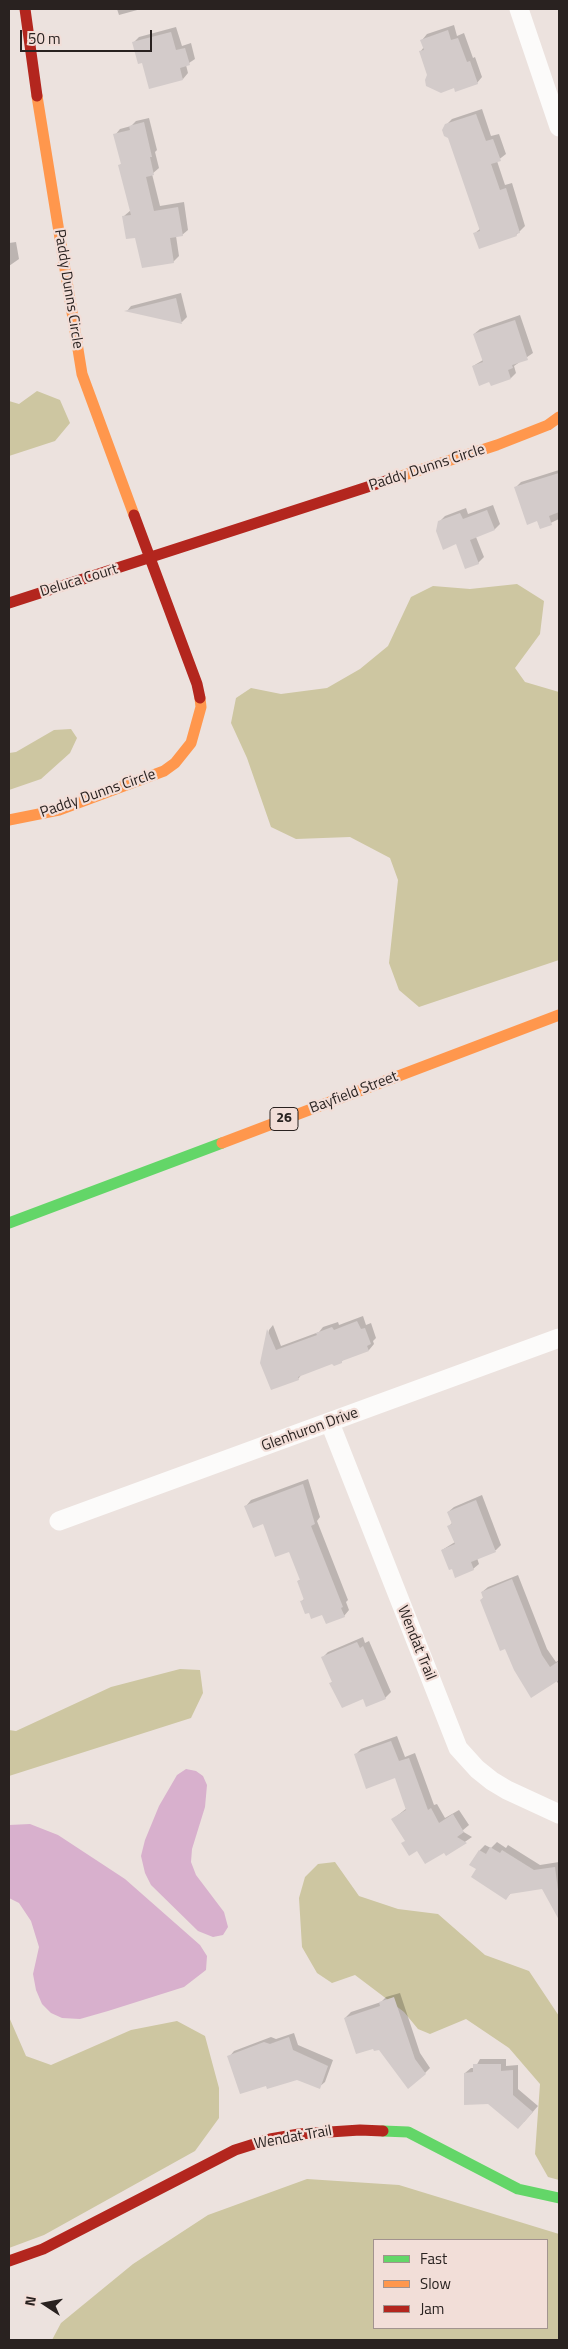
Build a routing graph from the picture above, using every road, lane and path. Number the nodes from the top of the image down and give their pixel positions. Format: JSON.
{"nodes":[{"id":1,"x":25,"y":9,"type":"edge"},
{"id":2,"x":519,"y":9,"type":"edge"},
{"id":3,"x":559,"y":127,"type":"edge"},
{"id":4,"x":559,"y":417,"type":"edge"},
{"id":5,"x":150,"y":559,"type":"junction"},
{"id":6,"x":9,"y":603,"type":"edge"},
{"id":7,"x":9,"y":820,"type":"edge"},
{"id":8,"x":559,"y":1015,"type":"edge"},
{"id":9,"x":9,"y":1223,"type":"edge"},
{"id":10,"x":559,"y":1338,"type":"edge"},
{"id":11,"x":330,"y":1423,"type":"junction"},
{"id":12,"x":60,"y":1522,"type":"dead end"},
{"id":13,"x":559,"y":1814,"type":"edge"},
{"id":14,"x":559,"y":2198,"type":"edge"},
{"id":15,"x":9,"y":2261,"type":"edge"}],
"edges":[{"from":1,"to":5,"type":"street","name":"Paddy Dunns Circle"},
{"from":2,"to":3,"type":"street"},
{"from":4,"to":5,"type":"street","name":"Paddy Dunns Circle"},
{"from":5,"to":6,"type":"street","name":"Deluca Court"},
{"from":5,"to":7,"type":"street","name":"Paddy Dunns Circle"},
{"from":8,"to":9,"type":"street","name":"Bayfield Street","number":"26"},
{"from":10,"to":11,"type":"street","name":"Glenhuron Drive"},
{"from":11,"to":12,"type":"street","name":"Glenhuron Drive"},
{"from":11,"to":13,"type":"street","name":"Wendat Trail"},
{"from":14,"to":15,"type":"street","name":"Wendat Trail"}]}
